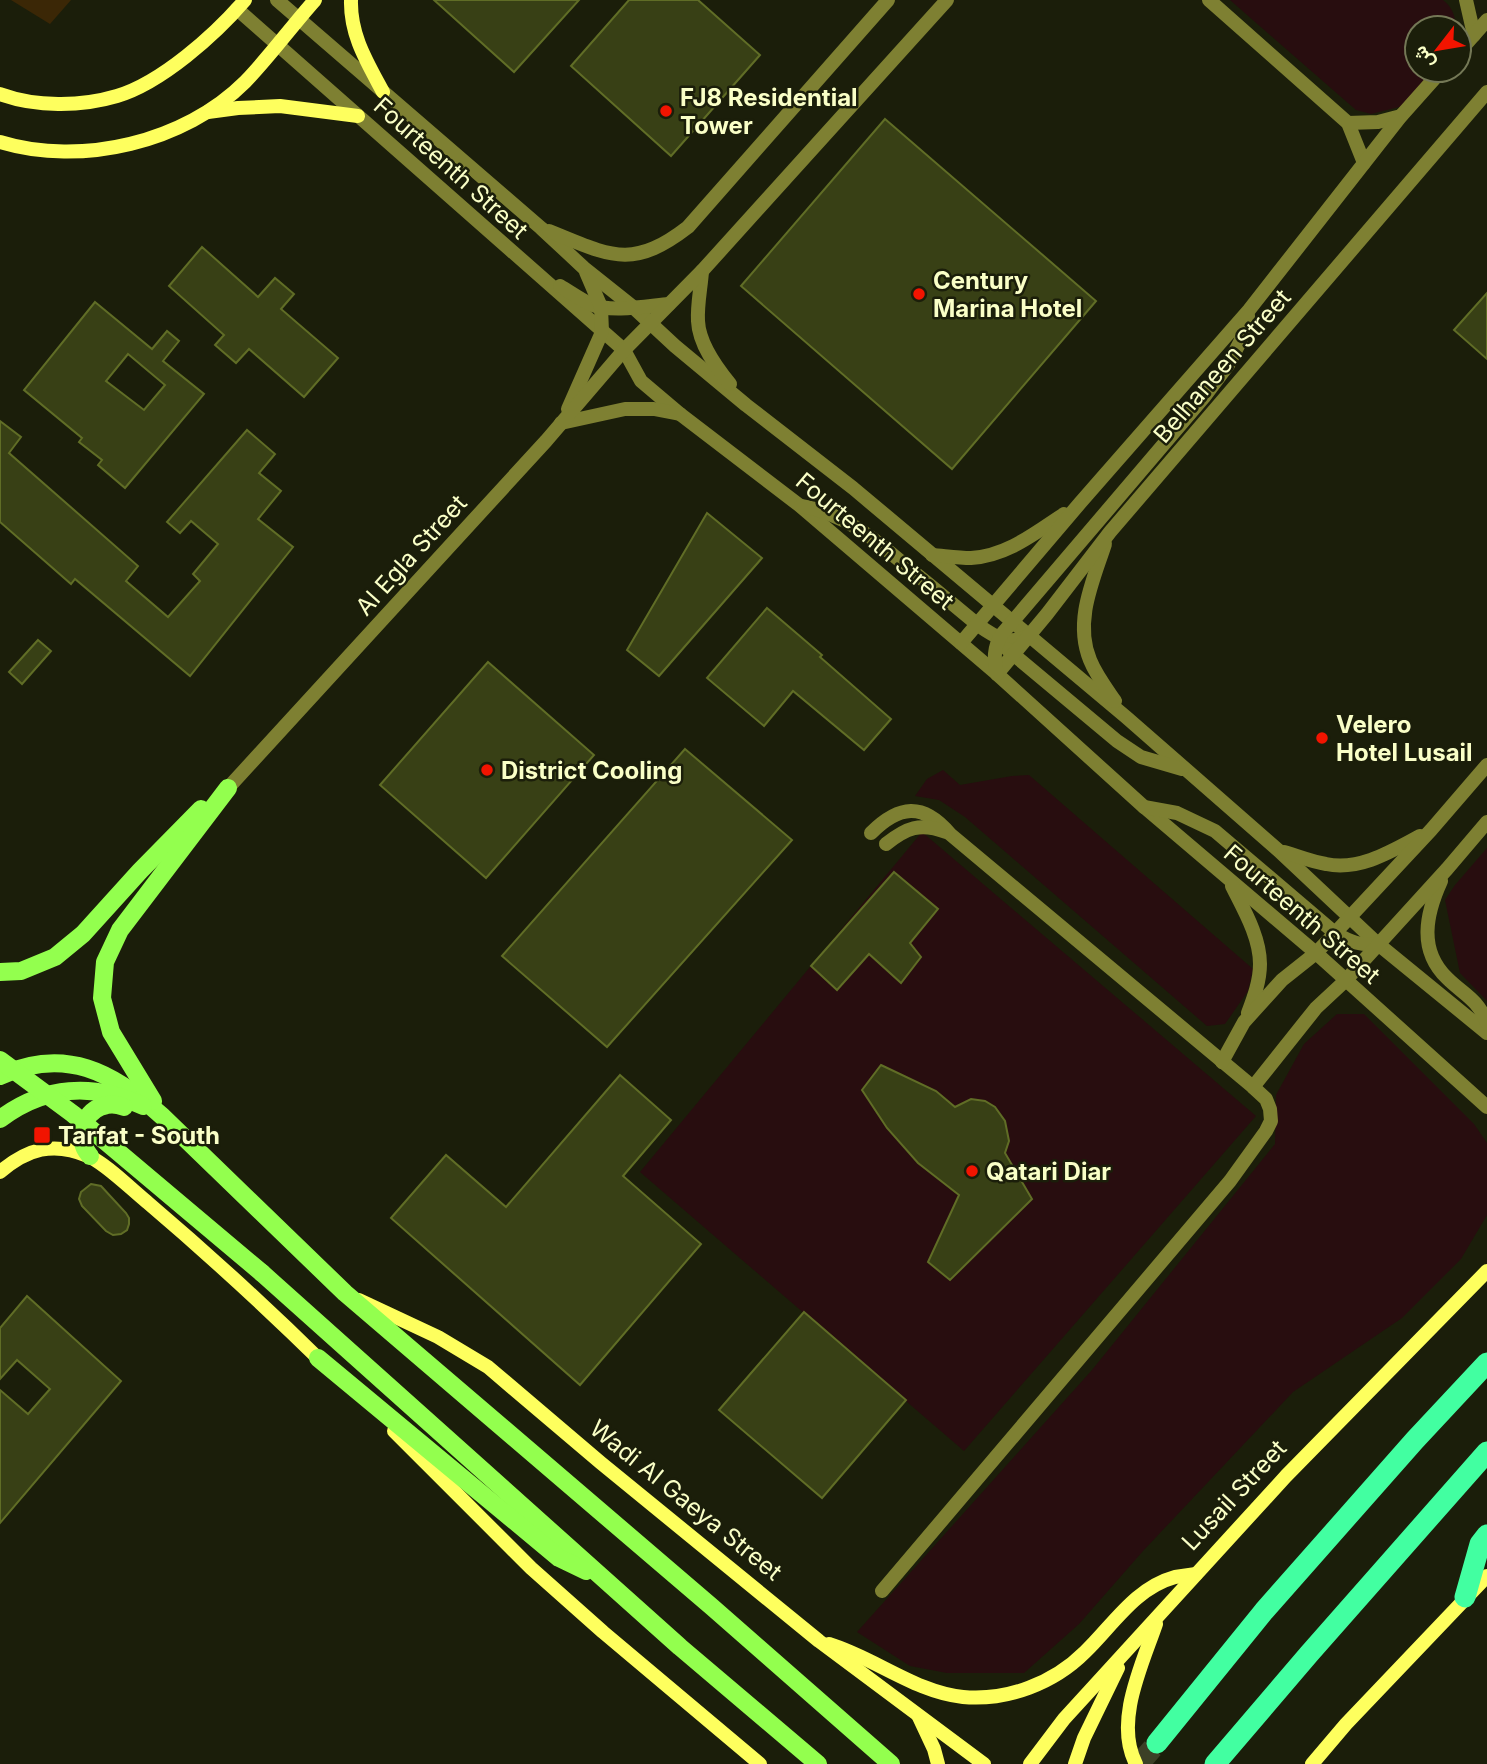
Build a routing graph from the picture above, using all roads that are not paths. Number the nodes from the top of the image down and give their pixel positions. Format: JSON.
{"nodes":[{"id":1,"x":277,"y":0,"type":"edge"},
{"id":2,"x":315,"y":0,"type":"edge"},
{"id":3,"x":351,"y":0,"type":"edge"},
{"id":4,"x":888,"y":0,"type":"edge"},
{"id":5,"x":947,"y":0,"type":"edge"},
{"id":6,"x":1209,"y":0,"type":"edge"},
{"id":7,"x":1466,"y":0,"type":"edge"},
{"id":8,"x":241,"y":5,"type":"edge"},
{"id":9,"x":298,"y":19,"type":"junction"},
{"id":10,"x":1487,"y":20,"type":"edge"},
{"id":11,"x":1474,"y":35,"type":"joint"},
{"id":12,"x":277,"y":44,"type":"junction"},
{"id":13,"x":1430,"y":84,"type":"edge"},
{"id":14,"x":383,"y":92,"type":"junction"},
{"id":15,"x":1487,"y":92,"type":"edge"},
{"id":16,"x":0,"y":94,"type":"edge"},
{"id":17,"x":206,"y":112,"type":"junction"},
{"id":18,"x":358,"y":116,"type":"junction"},
{"id":19,"x":1401,"y":116,"type":"junction"},
{"id":20,"x":1348,"y":122,"type":"junction"},
{"id":21,"x":0,"y":142,"type":"edge"},
{"id":22,"x":1364,"y":163,"type":"junction"},
{"id":23,"x":541,"y":228,"type":"junction"},
{"id":24,"x":527,"y":266,"type":"junction"},
{"id":25,"x":584,"y":268,"type":"junction"},
{"id":26,"x":702,"y":271,"type":"junction"},
{"id":27,"x":669,"y":304,"type":"junction"},
{"id":28,"x":601,"y":307,"type":"junction"},
{"id":29,"x":633,"y":307,"type":"junction"},
{"id":30,"x":1249,"y":310,"type":"junction"},
{"id":31,"x":650,"y":323,"type":"junction"},
{"id":32,"x":602,"y":331,"type":"junction"},
{"id":33,"x":624,"y":351,"type":"junction"},
{"id":34,"x":746,"y":405,"type":"junction"},
{"id":35,"x":680,"y":414,"type":"junction"},
{"id":36,"x":561,"y":423,"type":"junction"},
{"id":37,"x":1080,"y":503,"type":"junction"},
{"id":38,"x":799,"y":505,"type":"junction"},
{"id":39,"x":1110,"y":532,"type":"junction"},
{"id":40,"x":932,"y":555,"type":"junction"},
{"id":41,"x":994,"y":606,"type":"junction"},
{"id":42,"x":1012,"y":621,"type":"junction"},
{"id":43,"x":978,"y":625,"type":"junction"},
{"id":44,"x":1028,"y":636,"type":"junction"},
{"id":45,"x":998,"y":640,"type":"junction"},
{"id":46,"x":961,"y":643,"type":"junction"},
{"id":47,"x":1014,"y":654,"type":"junction"},
{"id":48,"x":997,"y":674,"type":"junction"},
{"id":49,"x":1126,"y":717,"type":"junction"},
{"id":50,"x":1487,"y":765,"type":"edge"},
{"id":51,"x":1187,"y":770,"type":"junction"},
{"id":52,"x":228,"y":788,"type":"junction"},
{"id":53,"x":1143,"y":806,"type":"junction"},
{"id":54,"x":1487,"y":822,"type":"edge"},
{"id":55,"x":1431,"y":830,"type":"junction"},
{"id":56,"x":871,"y":833,"type":"dead end"},
{"id":57,"x":950,"y":834,"type":"junction"},
{"id":58,"x":886,"y":844,"type":"dead end"},
{"id":59,"x":1278,"y":850,"type":"junction"},
{"id":60,"x":1447,"y":869,"type":"junction"},
{"id":61,"x":1230,"y":882,"type":"junction"},
{"id":62,"x":1350,"y":916,"type":"junction"},
{"id":63,"x":1335,"y":933,"type":"junction"},
{"id":64,"x":1378,"y":944,"type":"junction"},
{"id":65,"x":1316,"y":953,"type":"junction"},
{"id":66,"x":0,"y":972,"type":"edge"},
{"id":67,"x":1345,"y":981,"type":"junction"},
{"id":68,"x":1244,"y":1022,"type":"junction"},
{"id":69,"x":1487,"y":1023,"type":"edge"},
{"id":70,"x":1487,"y":1033,"type":"edge"},
{"id":71,"x":0,"y":1060,"type":"edge"},
{"id":72,"x":1222,"y":1062,"type":"junction"},
{"id":73,"x":0,"y":1076,"type":"edge"},
{"id":74,"x":1253,"y":1087,"type":"junction"},
{"id":75,"x":1487,"y":1107,"type":"edge"},
{"id":76,"x":162,"y":1116,"type":"junction"},
{"id":77,"x":0,"y":1119,"type":"edge"},
{"id":78,"x":90,"y":1156,"type":"junction"},
{"id":79,"x":0,"y":1172,"type":"edge"},
{"id":80,"x":1487,"y":1271,"type":"edge"},
{"id":81,"x":345,"y":1293,"type":"junction"},
{"id":82,"x":318,"y":1358,"type":"junction"},
{"id":83,"x":1487,"y":1363,"type":"edge"},
{"id":84,"x":1487,"y":1452,"type":"edge"},
{"id":85,"x":1487,"y":1535,"type":"edge"},
{"id":86,"x":1196,"y":1574,"type":"junction"},
{"id":87,"x":1487,"y":1576,"type":"edge"},
{"id":88,"x":609,"y":1583,"type":"junction"},
{"id":89,"x":882,"y":1591,"type":"dead end"},
{"id":90,"x":1465,"y":1597,"type":"junction"},
{"id":91,"x":1158,"y":1617,"type":"junction"},
{"id":92,"x":819,"y":1641,"type":"junction"},
{"id":93,"x":1125,"y":1654,"type":"junction"},
{"id":94,"x":918,"y":1715,"type":"junction"},
{"id":95,"x":1346,"y":1724,"type":"junction"},
{"id":96,"x":944,"y":1734,"type":"junction"},
{"id":97,"x":1157,"y":1742,"type":"tunnel mouth"},
{"id":98,"x":760,"y":1764,"type":"edge"},
{"id":99,"x":818,"y":1764,"type":"edge"},
{"id":100,"x":891,"y":1764,"type":"edge"},
{"id":101,"x":938,"y":1764,"type":"edge"},
{"id":102,"x":963,"y":1764,"type":"edge"},
{"id":103,"x":984,"y":1764,"type":"edge"},
{"id":104,"x":1030,"y":1764,"type":"edge"},
{"id":105,"x":1075,"y":1764,"type":"edge"},
{"id":106,"x":1136,"y":1764,"type":"edge"},
{"id":107,"x":1215,"y":1764,"type":"edge"},
{"id":108,"x":1312,"y":1764,"type":"edge"},
{"id":109,"x":1324,"y":1764,"type":"edge"}],
"edges":[{"from":1,"to":9,"type":"street","name":"Fourteenth Street"},
{"from":2,"to":9,"type":"street"},
{"from":3,"to":14,"type":"street"},
{"from":4,"to":23,"type":"street"},
{"from":5,"to":26,"type":"street","name":"Al Egla Street"},
{"from":6,"to":20,"type":"street"},
{"from":7,"to":11,"type":"street"},
{"from":8,"to":12,"type":"street","name":"Fourteenth Street"},
{"from":8,"to":16,"type":"street"},
{"from":9,"to":12,"type":"street"},
{"from":9,"to":14,"type":"street","name":"Fourteenth Street"},
{"from":10,"to":11,"type":"street"},
{"from":12,"to":17,"type":"street"},
{"from":12,"to":18,"type":"street","name":"Fourteenth Street"},
{"from":13,"to":19,"type":"street","name":"Belhaneen Street"},
{"from":14,"to":23,"type":"street","name":"Fourteenth Street"},
{"from":15,"to":39,"type":"street","name":"Belhaneen Street"},
{"from":17,"to":18,"type":"street"},
{"from":17,"to":21,"type":"street"},
{"from":18,"to":24,"type":"street","name":"Fourteenth Street"},
{"from":19,"to":20,"type":"street"},
{"from":19,"to":22,"type":"street","name":"Belhaneen Street"},
{"from":20,"to":22,"type":"street"},
{"from":22,"to":30,"type":"street","name":"Belhaneen Street"},
{"from":23,"to":25,"type":"street","name":"Fourteenth Street"},
{"from":24,"to":28,"type":"street"},
{"from":24,"to":32,"type":"street","name":"Fourteenth Street"},
{"from":25,"to":28,"type":"street"},
{"from":25,"to":29,"type":"street","name":"Fourteenth Street"},
{"from":26,"to":27,"type":"street","name":"Al Egla Street"},
{"from":26,"to":34,"type":"street"},
{"from":27,"to":29,"type":"street"},
{"from":27,"to":31,"type":"street","name":"Al Egla Street"},
{"from":28,"to":29,"type":"street"},
{"from":28,"to":32,"type":"street"},
{"from":29,"to":31,"type":"street","name":"Fourteenth Street"},
{"from":30,"to":37,"type":"street","name":"Belhaneen Street"},
{"from":30,"to":42,"type":"street"},
{"from":31,"to":33,"type":"street","name":"Al Egla Street"},
{"from":31,"to":34,"type":"street","name":"Fourteenth Street"},
{"from":32,"to":33,"type":"street","name":"Fourteenth Street"},
{"from":32,"to":36,"type":"street"},
{"from":33,"to":35,"type":"street","name":"Fourteenth Street"},
{"from":33,"to":36,"type":"street","name":"Al Egla Street"},
{"from":34,"to":40,"type":"street","name":"Fourteenth Street"},
{"from":35,"to":36,"type":"street"},
{"from":35,"to":38,"type":"street","name":"Fourteenth Street"},
{"from":36,"to":52,"type":"street","name":"Al Egla Street"},
{"from":37,"to":40,"type":"street"},
{"from":37,"to":41,"type":"street","name":"Belhaneen Street"},
{"from":38,"to":43,"type":"street"},
{"from":38,"to":46,"type":"street","name":"Fourteenth Street"},
{"from":39,"to":44,"type":"street","name":"Belhaneen Street"},
{"from":39,"to":49,"type":"street"},
{"from":40,"to":41,"type":"street","name":"Fourteenth Street"},
{"from":41,"to":42,"type":"street","name":"Fourteenth Street"},
{"from":41,"to":43,"type":"street","name":"Belhaneen Street"},
{"from":42,"to":44,"type":"street","name":"Fourteenth Street"},
{"from":42,"to":45,"type":"street"},
{"from":43,"to":45,"type":"street"},
{"from":43,"to":46,"type":"street","name":"Belhaneen Street"},
{"from":44,"to":45,"type":"street"},
{"from":44,"to":47,"type":"street","name":"Belhaneen Street"},
{"from":44,"to":49,"type":"street","name":"Fourteenth Street"},
{"from":45,"to":46,"type":"street"},
{"from":45,"to":47,"type":"street"},
{"from":45,"to":48,"type":"street"},
{"from":46,"to":48,"type":"street","name":"Fourteenth Street"},
{"from":47,"to":48,"type":"street","name":"Belhaneen Street"},
{"from":47,"to":51,"type":"street"},
{"from":48,"to":53,"type":"street","name":"Fourteenth Street"},
{"from":49,"to":51,"type":"street","name":"Fourteenth Street"},
{"from":50,"to":55,"type":"street"},
{"from":51,"to":59,"type":"street","name":"Fourteenth Street"},
{"from":52,"to":66,"type":"main road"},
{"from":52,"to":76,"type":"main road"},
{"from":53,"to":61,"type":"street","name":"Fourteenth Street"},
{"from":53,"to":63,"type":"street"},
{"from":54,"to":60,"type":"street"},
{"from":55,"to":59,"type":"street"},
{"from":55,"to":62,"type":"street"},
{"from":56,"to":57,"type":"street"},
{"from":57,"to":58,"type":"street"},
{"from":57,"to":72,"type":"street"},
{"from":59,"to":62,"type":"street","name":"Fourteenth Street"},
{"from":60,"to":64,"type":"street"},
{"from":60,"to":69,"type":"street"},
{"from":61,"to":65,"type":"street","name":"Fourteenth Street"},
{"from":61,"to":68,"type":"street"},
{"from":62,"to":63,"type":"street"},
{"from":62,"to":64,"type":"street","name":"Fourteenth Street"},
{"from":63,"to":64,"type":"street"},
{"from":63,"to":65,"type":"street"},
{"from":64,"to":67,"type":"street"},
{"from":64,"to":70,"type":"street","name":"Fourteenth Street"},
{"from":65,"to":67,"type":"street","name":"Fourteenth Street"},
{"from":65,"to":68,"type":"street"},
{"from":67,"to":74,"type":"street"},
{"from":67,"to":75,"type":"street","name":"Fourteenth Street"},
{"from":68,"to":72,"type":"street"},
{"from":71,"to":88,"type":"main road","bridge":true},
{"from":72,"to":74,"type":"street"},
{"from":73,"to":76,"type":"main road"},
{"from":74,"to":89,"type":"street"},
{"from":76,"to":77,"type":"main road"},
{"from":76,"to":78,"type":"main road"},
{"from":76,"to":81,"type":"main road","name":"Wadi Al Gaeya Street"},
{"from":78,"to":79,"type":"street"},
{"from":78,"to":82,"type":"street"},
{"from":80,"to":86,"type":"street","name":"Lusail Street"},
{"from":81,"to":92,"type":"street","name":"Wadi Al Gaeya Street"},
{"from":81,"to":100,"type":"main road","name":"Wadi Al Gaeya Street"},
{"from":82,"to":88,"type":"main road"},
{"from":82,"to":98,"type":"street"},
{"from":83,"to":97,"type":"highway"},
{"from":84,"to":107,"type":"highway"},
{"from":85,"to":90,"type":"highway"},
{"from":86,"to":91,"type":"street","name":"Lusail Street"},
{"from":86,"to":92,"type":"street"},
{"from":87,"to":90,"type":"street"},
{"from":88,"to":99,"type":"main road"},
{"from":90,"to":95,"type":"street"},
{"from":91,"to":93,"type":"street","name":"Lusail Street"},
{"from":91,"to":106,"type":"street"},
{"from":92,"to":94,"type":"street","name":"Wadi Al Gaeya Street"},
{"from":93,"to":104,"type":"street","name":"Lusail Street"},
{"from":93,"to":105,"type":"street"},
{"from":94,"to":96,"type":"street","name":"Wadi Al Gaeya Street"},
{"from":94,"to":101,"type":"street"},
{"from":95,"to":108,"type":"street"},
{"from":95,"to":109,"type":"street"},
{"from":96,"to":102,"type":"street"},
{"from":96,"to":103,"type":"street","name":"Wadi Al Gaeya Street"}]}
